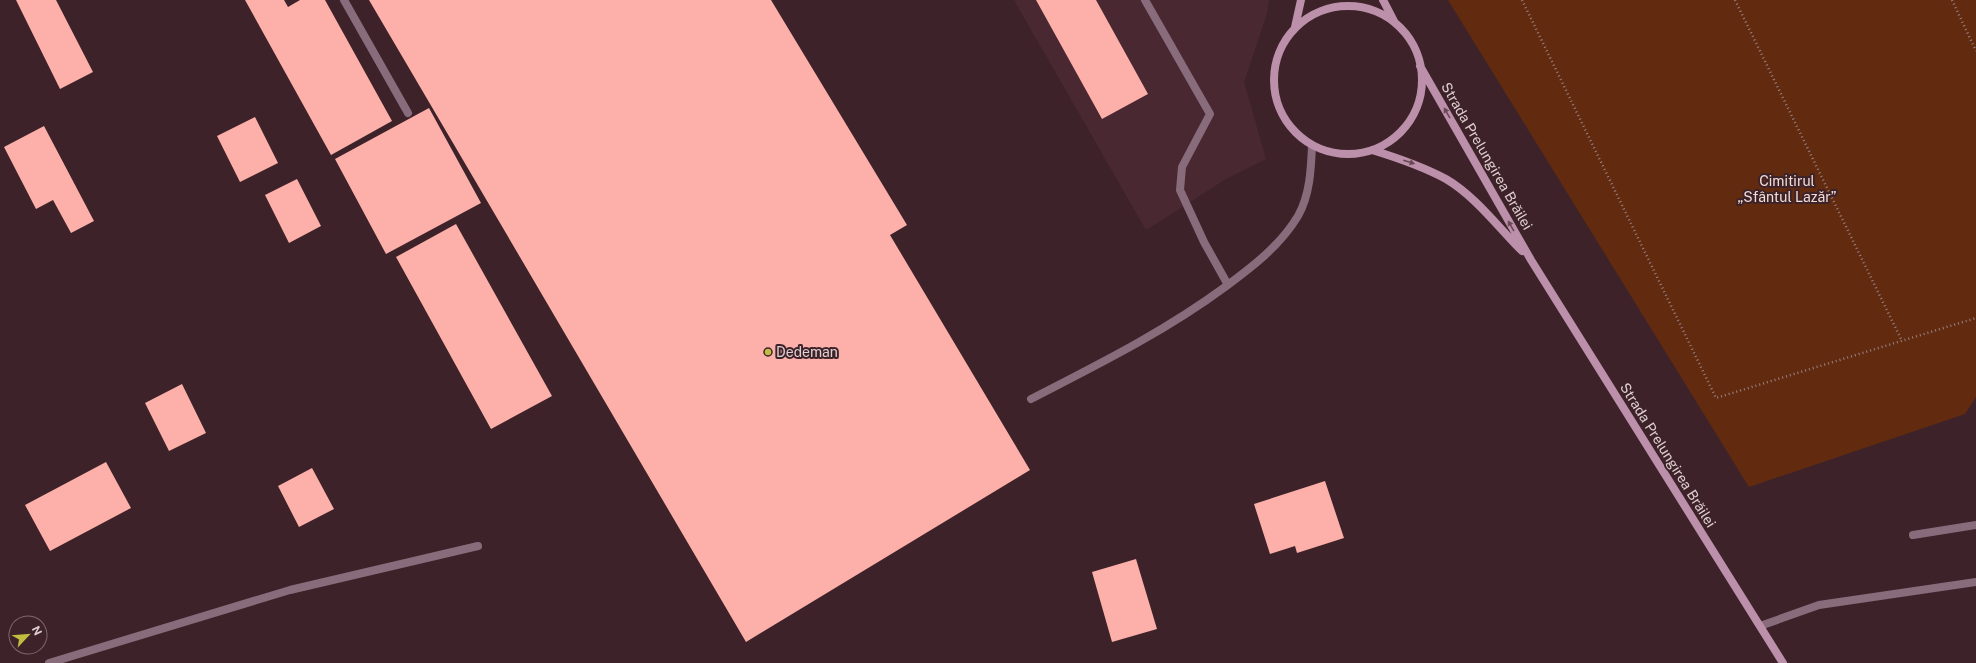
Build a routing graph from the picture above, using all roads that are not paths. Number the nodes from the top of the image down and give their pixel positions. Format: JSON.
{"nodes":[{"id":1,"x":344,"y":0,"type":"edge"},
{"id":2,"x":1145,"y":0,"type":"edge"},
{"id":3,"x":1301,"y":0,"type":"edge"},
{"id":4,"x":1383,"y":0,"type":"edge"},
{"id":5,"x":1395,"y":24,"type":"junction"},
{"id":6,"x":1295,"y":28,"type":"junction"},
{"id":7,"x":1420,"y":66,"type":"junction"},
{"id":8,"x":408,"y":114,"type":"dead end"},
{"id":9,"x":1312,"y":146,"type":"junction"},
{"id":10,"x":1372,"y":150,"type":"junction"},
{"id":11,"x":1530,"y":260,"type":"junction"},
{"id":12,"x":1228,"y":285,"type":"junction"},
{"id":13,"x":1031,"y":399,"type":"dead end"},
{"id":14,"x":1976,"y":525,"type":"edge"},
{"id":15,"x":1913,"y":535,"type":"dead end"},
{"id":16,"x":478,"y":546,"type":"dead end"},
{"id":17,"x":1976,"y":582,"type":"edge"},
{"id":18,"x":1760,"y":626,"type":"junction"},
{"id":19,"x":49,"y":663,"type":"edge"},
{"id":20,"x":1784,"y":663,"type":"edge"}],
"edges":[{"from":1,"to":8,"type":"street"},
{"from":2,"to":12,"type":"street"},
{"from":3,"to":6,"type":"main road"},
{"from":4,"to":5,"type":"main road"},
{"from":5,"to":6,"type":"main road"},
{"from":5,"to":7,"type":"main road"},
{"from":6,"to":9,"type":"main road"},
{"from":7,"to":10,"type":"main road"},
{"from":11,"to":7,"type":"main road","name":"Strada Prelungirea Brăilei","one_way":true},
{"from":9,"to":10,"type":"main road"},
{"from":9,"to":12,"type":"street"},
{"from":10,"to":11,"type":"main road","name":"Strada Prelungirea Brăilei","one_way":true},
{"from":11,"to":18,"type":"main road","name":"Strada Prelungirea Brăilei"},
{"from":12,"to":13,"type":"street"},
{"from":14,"to":15,"type":"street"},
{"from":16,"to":19,"type":"street"},
{"from":17,"to":18,"type":"street"},
{"from":18,"to":20,"type":"main road","name":"Strada Prelungirea Brăilei"}]}
